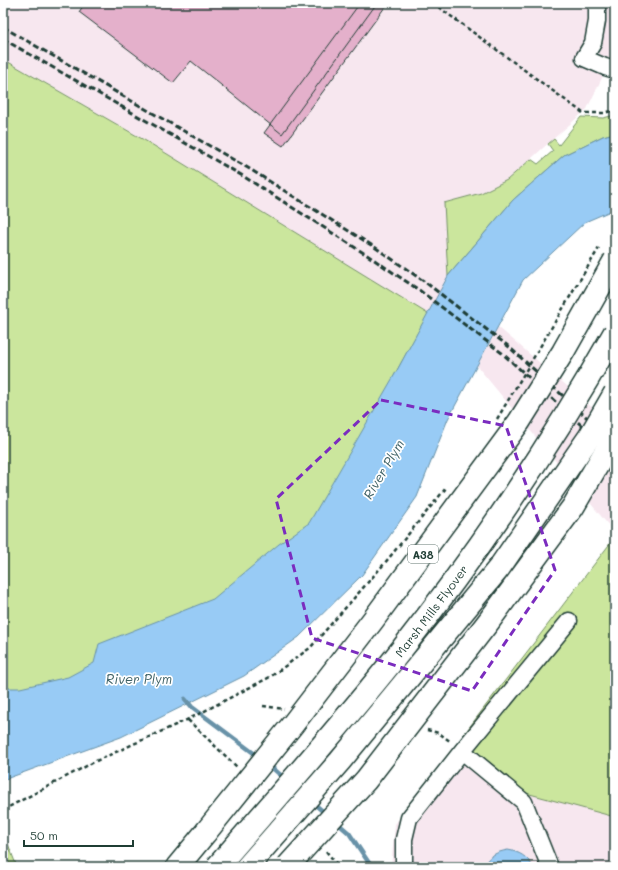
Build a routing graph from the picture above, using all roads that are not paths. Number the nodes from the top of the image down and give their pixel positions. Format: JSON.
{"nodes":[{"id":1,"x":597,"y":3,"type":"edge"},
{"id":2,"x":615,"y":70,"type":"edge"},
{"id":3,"x":607,"y":254,"type":"edge"},
{"id":4,"x":615,"y":332,"type":"edge"},
{"id":5,"x":615,"y":393,"type":"edge"},
{"id":6,"x":615,"y":436,"type":"edge"},
{"id":7,"x":569,"y":621,"type":"dead end"},
{"id":8,"x":462,"y":751,"type":"junction"},
{"id":9,"x":177,"y":867,"type":"edge"},
{"id":10,"x":217,"y":867,"type":"edge"},
{"id":11,"x":247,"y":867,"type":"edge"},
{"id":12,"x":287,"y":867,"type":"edge"},
{"id":13,"x":404,"y":867,"type":"edge"},
{"id":14,"x":550,"y":867,"type":"edge"}],
"edges":[{"from":1,"to":2,"type":"lane"},
{"from":3,"to":9,"type":"highway","number":"A38","bridge":true},
{"from":4,"to":10,"type":"highway","name":"Marsh Mills Flyover","bridge":true},
{"from":5,"to":11,"type":"highway","name":"Marsh Mills Flyover","bridge":true},
{"from":6,"to":12,"type":"highway","bridge":true},
{"from":7,"to":8,"type":"lane"},
{"from":8,"to":13,"type":"lane"},
{"from":8,"to":14,"type":"lane"}]}
